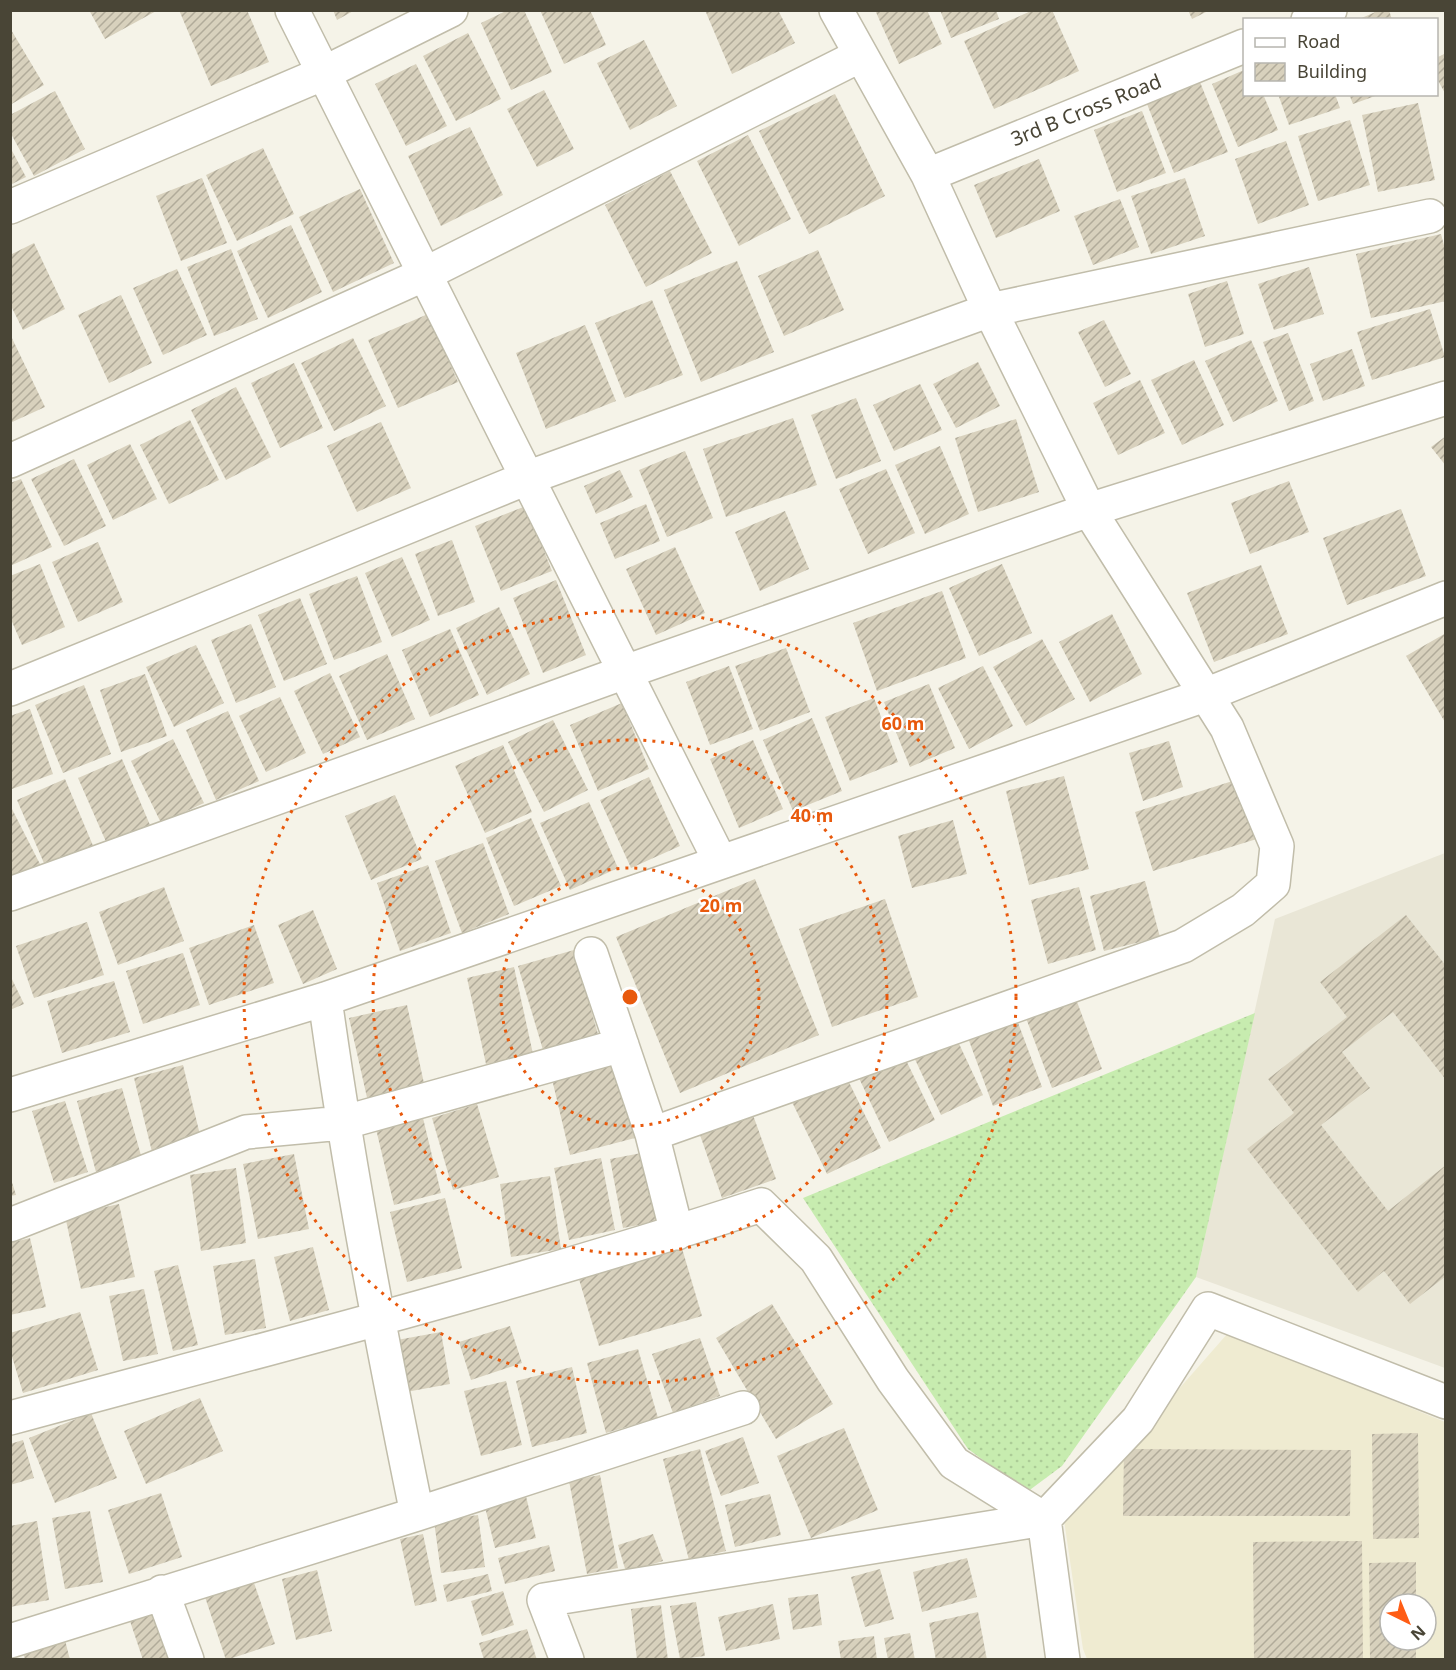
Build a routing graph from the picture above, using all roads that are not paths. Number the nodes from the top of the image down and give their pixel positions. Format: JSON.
{"nodes":[{"id":1,"x":292,"y":10,"type":"edge"},
{"id":2,"x":450,"y":10,"type":"edge"},
{"id":3,"x":836,"y":10,"type":"edge"},
{"id":4,"x":1330,"y":10,"type":"edge"},
{"id":5,"x":1312,"y":18,"type":"edge"},
{"id":6,"x":1243,"y":47,"type":"edge"},
{"id":7,"x":861,"y":55,"type":"junction"},
{"id":8,"x":324,"y":73,"type":"junction"},
{"id":9,"x":928,"y":175,"type":"junction"},
{"id":10,"x":10,"y":207,"type":"edge"},
{"id":11,"x":1430,"y":216,"type":"dead end"},
{"id":12,"x":425,"y":274,"type":"junction"},
{"id":13,"x":990,"y":310,"type":"junction"},
{"id":14,"x":1446,"y":398,"type":"edge"},
{"id":15,"x":10,"y":461,"type":"edge"},
{"id":16,"x":528,"y":478,"type":"junction"},
{"id":17,"x":1089,"y":510,"type":"junction"},
{"id":18,"x":1446,"y":598,"type":"edge"},
{"id":19,"x":625,"y":672,"type":"junction"},
{"id":20,"x":10,"y":689,"type":"edge"},
{"id":21,"x":1208,"y":694,"type":"junction"},
{"id":22,"x":720,"y":861,"type":"junction"},
{"id":23,"x":10,"y":894,"type":"edge"},
{"id":24,"x":591,"y":954,"type":"dead end"},
{"id":25,"x":325,"y":999,"type":"junction"},
{"id":26,"x":622,"y":1045,"type":"junction"},
{"id":27,"x":10,"y":1095,"type":"edge"},
{"id":28,"x":342,"y":1123,"type":"junction"},
{"id":29,"x":652,"y":1134,"type":"junction"},
{"id":30,"x":10,"y":1225,"type":"edge"},
{"id":31,"x":677,"y":1233,"type":"junction"},
{"id":32,"x":377,"y":1318,"type":"junction"},
{"id":33,"x":1446,"y":1402,"type":"edge"},
{"id":34,"x":743,"y":1408,"type":"dead end"},
{"id":35,"x":10,"y":1418,"type":"edge"},
{"id":36,"x":417,"y":1514,"type":"junction"},
{"id":37,"x":1044,"y":1519,"type":"junction"},
{"id":38,"x":162,"y":1592,"type":"junction"},
{"id":39,"x":10,"y":1641,"type":"edge"},
{"id":40,"x":187,"y":1659,"type":"edge"},
{"id":41,"x":567,"y":1659,"type":"edge"},
{"id":42,"x":1063,"y":1659,"type":"edge"}],
"edges":[{"from":1,"to":8,"type":"street"},
{"from":2,"to":8,"type":"street"},
{"from":3,"to":7,"type":"street"},
{"from":4,"to":5,"type":"street"},
{"from":6,"to":9,"type":"street","name":"3rd B Cross Road"},
{"from":7,"to":9,"type":"street"},
{"from":7,"to":12,"type":"street"},
{"from":8,"to":10,"type":"street"},
{"from":8,"to":12,"type":"street"},
{"from":9,"to":13,"type":"street"},
{"from":11,"to":13,"type":"street"},
{"from":12,"to":15,"type":"street"},
{"from":12,"to":16,"type":"street"},
{"from":13,"to":16,"type":"street"},
{"from":13,"to":17,"type":"street"},
{"from":14,"to":17,"type":"street"},
{"from":16,"to":19,"type":"street"},
{"from":16,"to":20,"type":"street"},
{"from":17,"to":19,"type":"street"},
{"from":17,"to":21,"type":"street"},
{"from":18,"to":21,"type":"street"},
{"from":19,"to":22,"type":"street"},
{"from":19,"to":23,"type":"street"},
{"from":21,"to":22,"type":"street"},
{"from":21,"to":29,"type":"street"},
{"from":22,"to":25,"type":"street"},
{"from":24,"to":26,"type":"street"},
{"from":25,"to":27,"type":"street"},
{"from":25,"to":28,"type":"street"},
{"from":26,"to":28,"type":"street"},
{"from":26,"to":29,"type":"street"},
{"from":28,"to":30,"type":"street"},
{"from":28,"to":32,"type":"street"},
{"from":29,"to":31,"type":"street"},
{"from":31,"to":32,"type":"street"},
{"from":31,"to":37,"type":"street"},
{"from":32,"to":35,"type":"street"},
{"from":32,"to":36,"type":"street"},
{"from":33,"to":37,"type":"street"},
{"from":34,"to":36,"type":"street"},
{"from":36,"to":38,"type":"street"},
{"from":37,"to":41,"type":"street"},
{"from":37,"to":42,"type":"street"},
{"from":38,"to":39,"type":"street"},
{"from":38,"to":40,"type":"street"}]}
